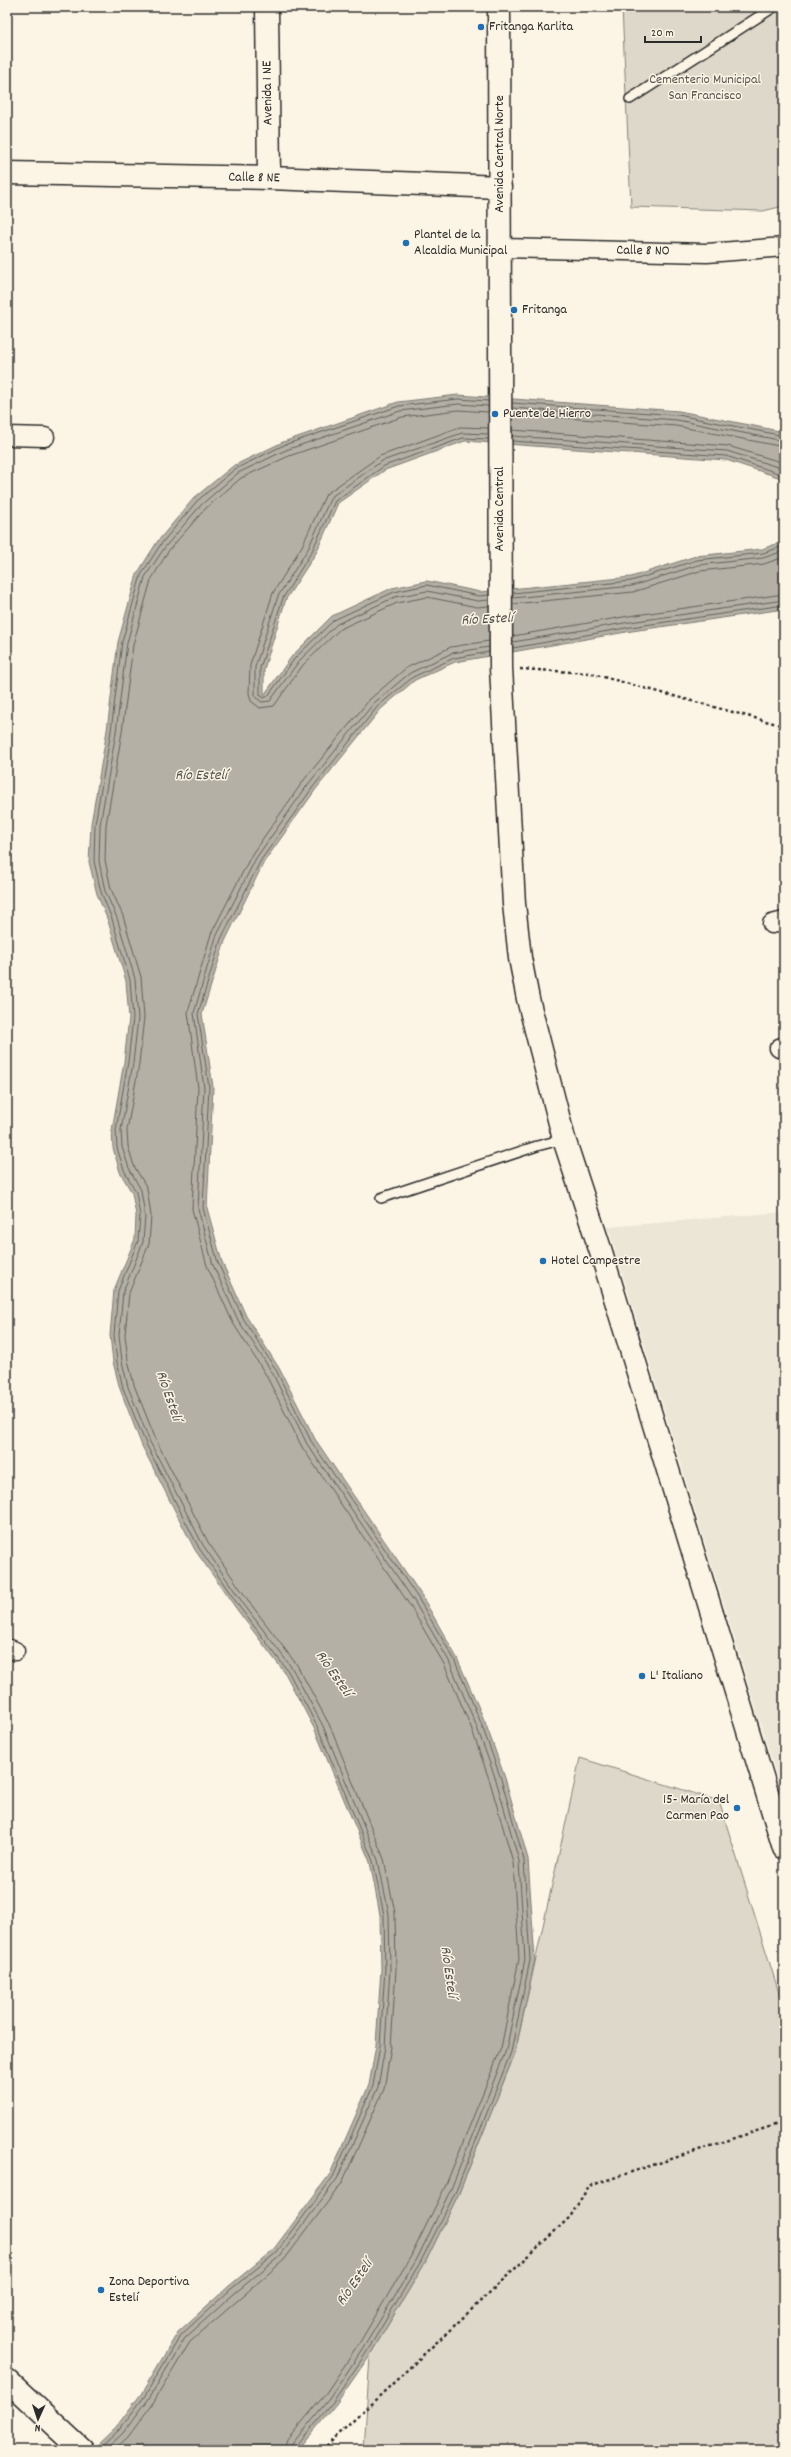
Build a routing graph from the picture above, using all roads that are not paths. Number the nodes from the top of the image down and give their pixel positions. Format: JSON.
{"nodes":[{"id":1,"x":266,"y":7,"type":"edge"},
{"id":2,"x":499,"y":7,"type":"edge"},
{"id":3,"x":774,"y":7,"type":"edge"},
{"id":4,"x":630,"y":99,"type":"dead end"},
{"id":5,"x":7,"y":172,"type":"edge"},
{"id":6,"x":269,"y":178,"type":"junction"},
{"id":7,"x":500,"y":187,"type":"junction"},
{"id":8,"x":784,"y":247,"type":"edge"},
{"id":9,"x":501,"y":248,"type":"junction"},
{"id":10,"x":499,"y":349,"type":"joint"},
{"id":11,"x":7,"y":436,"type":"edge"},
{"id":12,"x":45,"y":437,"type":"dead end"},
{"id":13,"x":564,"y":1139,"type":"junction"},
{"id":14,"x":381,"y":1198,"type":"dead end"},
{"id":15,"x":784,"y":1848,"type":"edge"},
{"id":16,"x":7,"y":2380,"type":"edge"},
{"id":17,"x":82,"y":2450,"type":"edge"}],
"edges":[{"from":1,"to":6,"type":"main road","name":"Avenida 1 NE"},
{"from":2,"to":7,"type":"main road","name":"Avenida Central Norte"},
{"from":3,"to":4,"type":"lane"},
{"from":5,"to":6,"type":"main road","name":"Calle 8 NE"},
{"from":6,"to":7,"type":"main road","name":"Calle 8 NE"},
{"from":7,"to":9,"type":"main road","name":"Avenida Central Norte"},
{"from":8,"to":9,"type":"street","name":"Calle 8 NO"},
{"from":9,"to":10,"type":"main road","name":"Avenida Central Norte"},
{"from":10,"to":13,"type":"main road","name":"Avenida Central"},
{"from":11,"to":12,"type":"street"},
{"from":13,"to":14,"type":"lane"},
{"from":13,"to":15,"type":"main road","name":"Avenida Central"},
{"from":16,"to":17,"type":"main road"}]}
